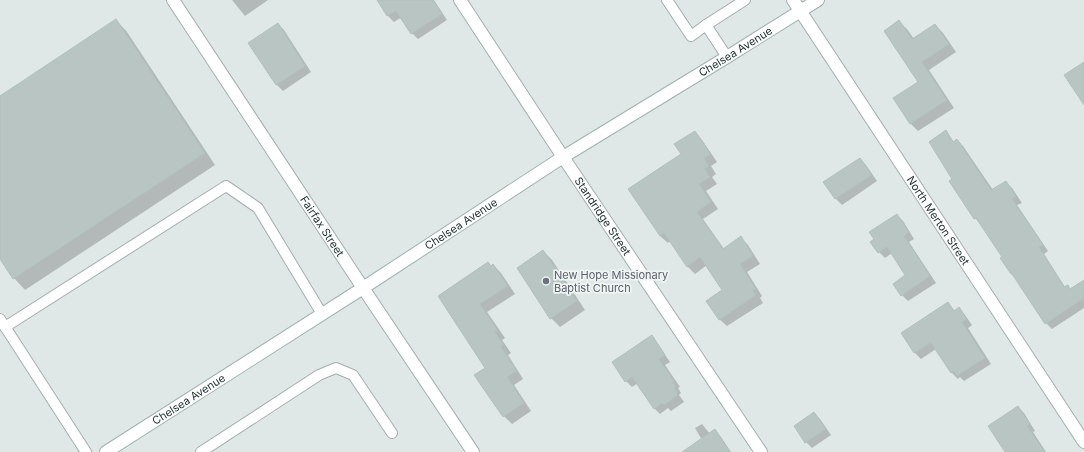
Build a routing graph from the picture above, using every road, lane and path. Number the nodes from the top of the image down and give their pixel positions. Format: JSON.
{"nodes":[{"id":1,"x":173,"y":0,"type":"edge"},
{"id":2,"x":460,"y":0,"type":"edge"},
{"id":3,"x":666,"y":0,"type":"edge"},
{"id":4,"x":745,"y":0,"type":"edge"},
{"id":5,"x":793,"y":0,"type":"edge"},
{"id":6,"x":818,"y":0,"type":"edge"},
{"id":7,"x":801,"y":12,"type":"junction"},
{"id":8,"x":706,"y":25,"type":"junction"},
{"id":9,"x":727,"y":57,"type":"junction"},
{"id":10,"x":563,"y":157,"type":"junction"},
{"id":11,"x":363,"y":288,"type":"junction"},
{"id":12,"x":322,"y":314,"type":"junction"},
{"id":13,"x":2,"y":323,"type":"edge"},
{"id":14,"x":392,"y":433,"type":"dead end"},
{"id":15,"x":1084,"y":442,"type":"edge"},
{"id":16,"x":86,"y":452,"type":"edge"},
{"id":17,"x":106,"y":452,"type":"edge"},
{"id":18,"x":201,"y":452,"type":"edge"},
{"id":19,"x":474,"y":452,"type":"edge"},
{"id":20,"x":761,"y":452,"type":"edge"}],
"edges":[{"from":1,"to":11,"type":"street","name":"Fairfax Street"},
{"from":2,"to":10,"type":"street","name":"Standridge Street"},
{"from":3,"to":8,"type":"lane"},
{"from":4,"to":8,"type":"lane"},
{"from":5,"to":7,"type":"street","name":"North Merton Street"},
{"from":6,"to":7,"type":"street","name":"Chelsea Avenue"},
{"from":7,"to":9,"type":"street","name":"Chelsea Avenue"},
{"from":7,"to":15,"type":"street","name":"North Merton Street"},
{"from":8,"to":9,"type":"lane"},
{"from":9,"to":10,"type":"street","name":"Chelsea Avenue"},
{"from":10,"to":11,"type":"street","name":"Chelsea Avenue"},
{"from":10,"to":20,"type":"street","name":"Standridge Street"},
{"from":11,"to":12,"type":"street","name":"Chelsea Avenue"},
{"from":11,"to":19,"type":"street","name":"Fairfax Street"},
{"from":12,"to":13,"type":"lane"},
{"from":12,"to":17,"type":"street","name":"Chelsea Avenue"},
{"from":13,"to":16,"type":"lane"},
{"from":14,"to":18,"type":"lane"}]}
